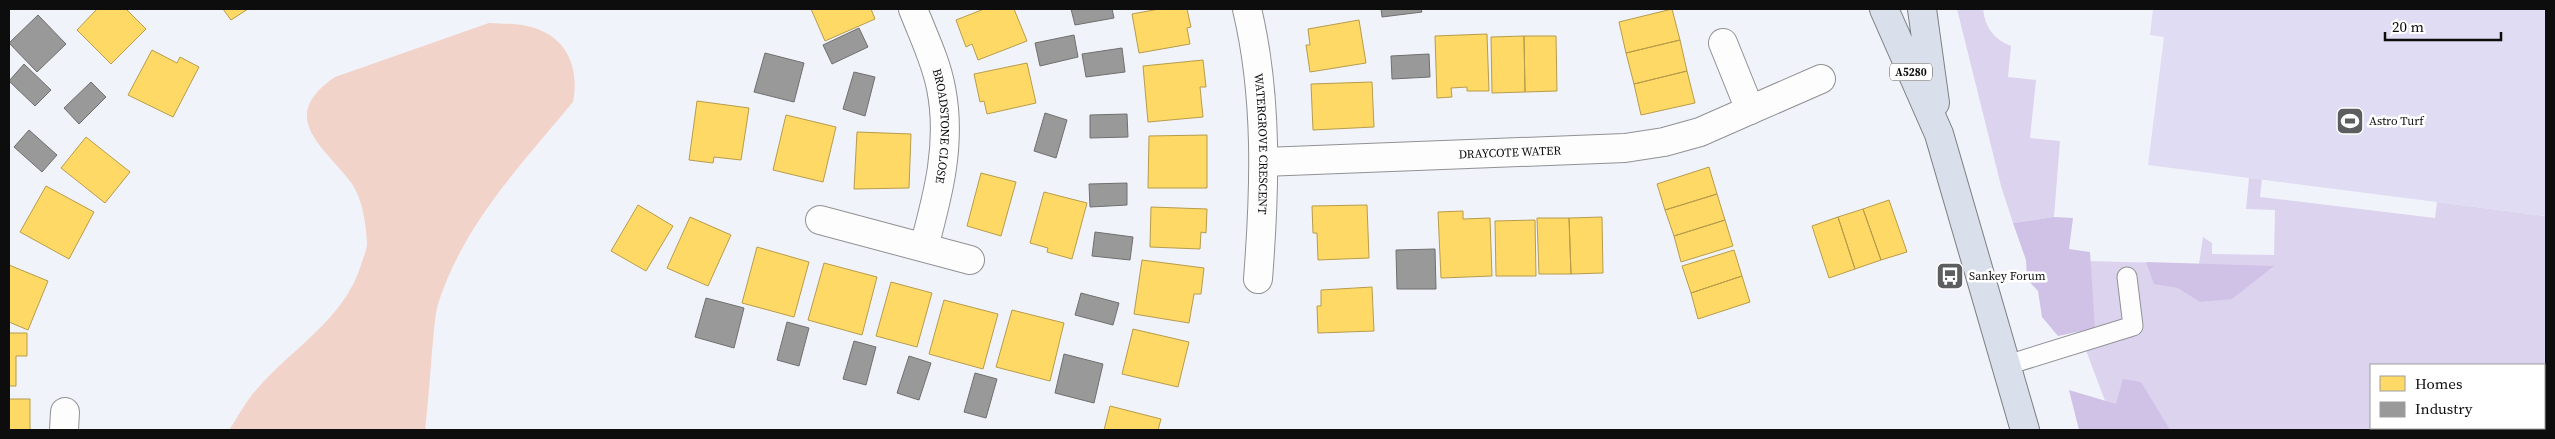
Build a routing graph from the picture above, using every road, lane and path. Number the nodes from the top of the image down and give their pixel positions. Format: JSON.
{"nodes":[{"id":1,"x":913,"y":9,"type":"edge"},
{"id":2,"x":1247,"y":9,"type":"edge"},
{"id":3,"x":1884,"y":9,"type":"edge"},
{"id":4,"x":1922,"y":9,"type":"edge"},
{"id":5,"x":1723,"y":43,"type":"dead end"},
{"id":6,"x":1821,"y":79,"type":"dead end"},
{"id":7,"x":1750,"y":110,"type":"junction"},
{"id":8,"x":1939,"y":134,"type":"junction"},
{"id":9,"x":1264,"y":162,"type":"junction"},
{"id":10,"x":820,"y":220,"type":"dead end"},
{"id":11,"x":924,"y":247,"type":"junction"},
{"id":12,"x":970,"y":260,"type":"dead end"},
{"id":13,"x":2127,"y":277,"type":"dead end"},
{"id":14,"x":1258,"y":279,"type":"dead end"},
{"id":15,"x":2007,"y":365,"type":"junction"},
{"id":16,"x":2025,"y":430,"type":"edge"}],
"edges":[{"from":1,"to":11,"type":"street","name":"BROADSTONE CLOSE"},
{"from":2,"to":9,"type":"street","name":"WATERGROVE CRESCENT"},
{"from":3,"to":8,"type":"main road","number":"A5280"},
{"from":4,"to":8,"type":"main road","number":"A5280"},
{"from":5,"to":7,"type":"street"},
{"from":6,"to":7,"type":"street","name":"DRAYCOTE WATER"},
{"from":7,"to":9,"type":"street","name":"DRAYCOTE WATER"},
{"from":8,"to":15,"type":"main road","number":"A5280"},
{"from":9,"to":14,"type":"street","name":"WATERGROVE CRESCENT"},
{"from":10,"to":11,"type":"street"},
{"from":11,"to":12,"type":"street"},
{"from":13,"to":15,"type":"lane"},
{"from":15,"to":16,"type":"main road","number":"A5280"}]}
